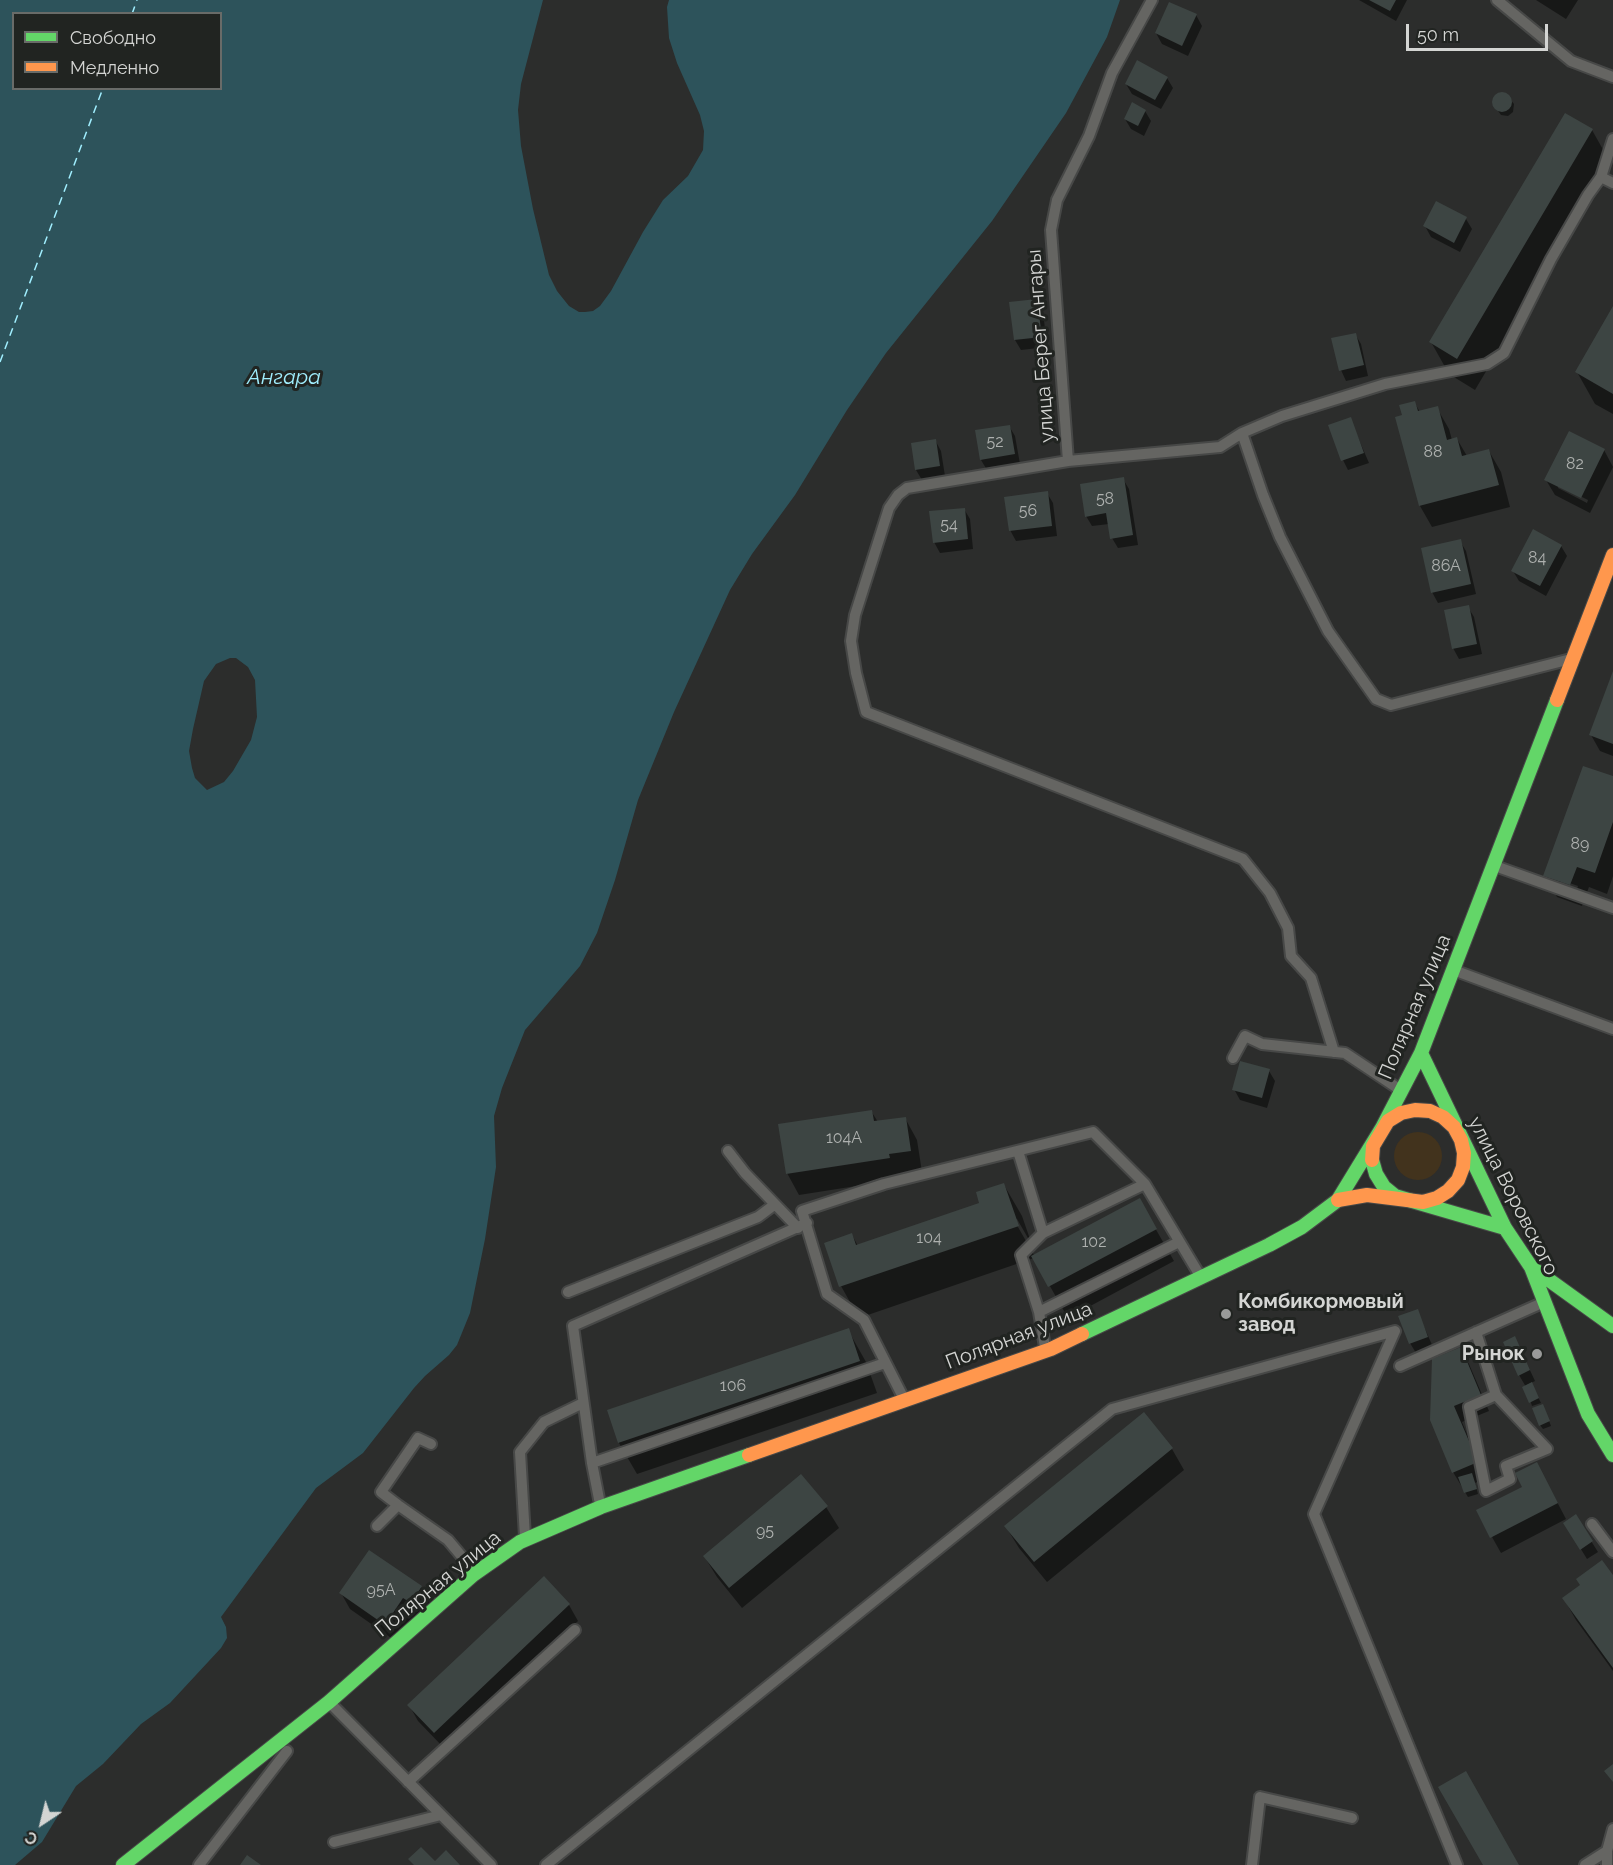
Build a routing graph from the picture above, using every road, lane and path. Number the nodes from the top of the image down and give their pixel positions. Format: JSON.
{"nodes":[{"id":1,"x":1152,"y":0,"type":"edge"},
{"id":2,"x":1497,"y":0,"type":"edge"},
{"id":3,"x":1613,"y":77,"type":"edge"},
{"id":4,"x":1613,"y":139,"type":"edge"},
{"id":5,"x":1601,"y":177,"type":"junction"},
{"id":6,"x":1613,"y":183,"type":"edge"},
{"id":7,"x":1242,"y":434,"type":"junction"},
{"id":8,"x":1068,"y":461,"type":"junction"},
{"id":9,"x":1613,"y":555,"type":"edge"},
{"id":10,"x":1613,"y":597,"type":"edge"},
{"id":11,"x":1596,"y":598,"type":"junction"},
{"id":12,"x":1573,"y":658,"type":"junction"},
{"id":13,"x":1493,"y":865,"type":"junction"},
{"id":14,"x":1613,"y":908,"type":"edge"},
{"id":15,"x":1453,"y":970,"type":"junction"},
{"id":16,"x":1613,"y":1029,"type":"edge"},
{"id":17,"x":1334,"y":1052,"type":"junction"},
{"id":18,"x":1421,"y":1053,"type":"junction"},
{"id":19,"x":1233,"y":1058,"type":"dead end"},
{"id":20,"x":1401,"y":1090,"type":"junction"},
{"id":21,"x":1382,"y":1128,"type":"junction"},
{"id":22,"x":1461,"y":1140,"type":"junction"},
{"id":23,"x":728,"y":1151,"type":"dead end"},
{"id":24,"x":1018,"y":1151,"type":"junction"},
{"id":25,"x":1145,"y":1184,"type":"junction"},
{"id":26,"x":1338,"y":1200,"type":"junction"},
{"id":27,"x":1409,"y":1201,"type":"junction"},
{"id":28,"x":774,"y":1205,"type":"junction"},
{"id":29,"x":802,"y":1226,"type":"junction"},
{"id":30,"x":1505,"y":1228,"type":"junction"},
{"id":31,"x":1043,"y":1233,"type":"junction"},
{"id":32,"x":1179,"y":1242,"type":"junction"},
{"id":33,"x":1531,"y":1267,"type":"junction"},
{"id":34,"x":1201,"y":1278,"type":"junction"},
{"id":35,"x":568,"y":1292,"type":"dead end"},
{"id":36,"x":1545,"y":1302,"type":"junction"},
{"id":37,"x":1039,"y":1312,"type":"junction"},
{"id":38,"x":1613,"y":1326,"type":"edge"},
{"id":39,"x":1476,"y":1332,"type":"junction"},
{"id":40,"x":1045,"y":1351,"type":"junction"},
{"id":41,"x":885,"y":1363,"type":"junction"},
{"id":42,"x":1400,"y":1366,"type":"dead end"},
{"id":43,"x":1496,"y":1395,"type":"junction"},
{"id":44,"x":904,"y":1400,"type":"junction"},
{"id":45,"x":583,"y":1403,"type":"junction"},
{"id":46,"x":431,"y":1444,"type":"dead end"},
{"id":47,"x":1613,"y":1455,"type":"edge"},
{"id":48,"x":592,"y":1463,"type":"junction"},
{"id":49,"x":398,"y":1505,"type":"junction"},
{"id":50,"x":601,"y":1507,"type":"junction"},
{"id":51,"x":1593,"y":1524,"type":"dead end"},
{"id":52,"x":377,"y":1526,"type":"dead end"},
{"id":53,"x":525,"y":1540,"type":"junction"},
{"id":54,"x":1613,"y":1552,"type":"edge"},
{"id":55,"x":476,"y":1574,"type":"junction"},
{"id":56,"x":575,"y":1630,"type":"dead end"},
{"id":57,"x":324,"y":1705,"type":"junction"},
{"id":58,"x":408,"y":1782,"type":"junction"},
{"id":59,"x":441,"y":1815,"type":"junction"},
{"id":60,"x":1352,"y":1818,"type":"dead end"},
{"id":61,"x":1613,"y":1828,"type":"edge"},
{"id":62,"x":334,"y":1842,"type":"dead end"},
{"id":63,"x":1607,"y":1851,"type":"junction"},
{"id":64,"x":123,"y":1865,"type":"edge"},
{"id":65,"x":199,"y":1865,"type":"edge"},
{"id":66,"x":491,"y":1865,"type":"edge"},
{"id":67,"x":546,"y":1865,"type":"edge"},
{"id":68,"x":1252,"y":1865,"type":"edge"},
{"id":69,"x":1457,"y":1865,"type":"edge"},
{"id":70,"x":1585,"y":1865,"type":"edge"},
{"id":71,"x":1607,"y":1865,"type":"edge"}],
"edges":[{"from":1,"to":8,"type":"lane","name":"улица Берег Ангары"},
{"from":2,"to":3,"type":"lane"},
{"from":4,"to":5,"type":"lane","name":"улица Берег Ангары"},
{"from":5,"to":6,"type":"lane"},
{"from":5,"to":7,"type":"lane","name":"улица Берег Ангары"},
{"from":7,"to":8,"type":"lane","name":"улица Берег Ангары"},
{"from":7,"to":12,"type":"lane"},
{"from":8,"to":17,"type":"lane"},
{"from":9,"to":11,"type":"main road","name":"Полярная улица"},
{"from":10,"to":11,"type":"lane"},
{"from":11,"to":12,"type":"main road","name":"Полярная улица"},
{"from":12,"to":13,"type":"main road","name":"Полярная улица"},
{"from":13,"to":14,"type":"lane"},
{"from":13,"to":15,"type":"main road","name":"Полярная улица"},
{"from":15,"to":16,"type":"lane"},
{"from":15,"to":18,"type":"main road","name":"Полярная улица"},
{"from":17,"to":19,"type":"lane"},
{"from":17,"to":20,"type":"lane"},
{"from":18,"to":20,"type":"main road","name":"Полярная улица"},
{"from":18,"to":22,"type":"main road","name":"улица Воровского"},
{"from":20,"to":21,"type":"main road","name":"Полярная улица"},
{"from":21,"to":22,"type":"main road"},
{"from":21,"to":26,"type":"main road","name":"Полярная улица"},
{"from":21,"to":27,"type":"main road"},
{"from":22,"to":27,"type":"main road"},
{"from":22,"to":30,"type":"main road","name":"улица Воровского"},
{"from":23,"to":28,"type":"lane"},
{"from":24,"to":25,"type":"lane"},
{"from":24,"to":29,"type":"lane"},
{"from":24,"to":31,"type":"lane"},
{"from":25,"to":31,"type":"lane"},
{"from":25,"to":32,"type":"lane"},
{"from":26,"to":27,"type":"main road"},
{"from":26,"to":34,"type":"main road","name":"Полярная улица"},
{"from":27,"to":30,"type":"main road"},
{"from":28,"to":29,"type":"lane"},
{"from":28,"to":35,"type":"lane"},
{"from":29,"to":41,"type":"lane"},
{"from":29,"to":45,"type":"lane"},
{"from":30,"to":33,"type":"main road","name":"улица Воровского"},
{"from":31,"to":37,"type":"lane"},
{"from":32,"to":34,"type":"lane"},
{"from":32,"to":37,"type":"lane"},
{"from":33,"to":36,"type":"main road","name":"улица Воровского"},
{"from":33,"to":38,"type":"main road"},
{"from":34,"to":40,"type":"main road","name":"Полярная улица"},
{"from":36,"to":39,"type":"lane"},
{"from":36,"to":47,"type":"main road","name":"улица Воровского"},
{"from":37,"to":40,"type":"lane"},
{"from":39,"to":42,"type":"lane"},
{"from":39,"to":43,"type":"lane"},
{"from":40,"to":44,"type":"main road","name":"Полярная улица"},
{"from":41,"to":44,"type":"lane"},
{"from":41,"to":48,"type":"lane"},
{"from":43,"to":43,"type":"lane"},
{"from":44,"to":50,"type":"main road","name":"Полярная улица"},
{"from":45,"to":48,"type":"lane"},
{"from":45,"to":53,"type":"lane"},
{"from":46,"to":49,"type":"lane"},
{"from":48,"to":50,"type":"lane"},
{"from":49,"to":52,"type":"lane"},
{"from":49,"to":55,"type":"lane"},
{"from":50,"to":53,"type":"main road","name":"Полярная улица"},
{"from":51,"to":54,"type":"lane"},
{"from":53,"to":55,"type":"main road","name":"Полярная улица"},
{"from":55,"to":57,"type":"main road","name":"Полярная улица"},
{"from":56,"to":58,"type":"lane"},
{"from":57,"to":58,"type":"lane"},
{"from":57,"to":64,"type":"main road","name":"Полярная улица"},
{"from":57,"to":65,"type":"lane"},
{"from":58,"to":59,"type":"lane"},
{"from":59,"to":62,"type":"lane"},
{"from":59,"to":66,"type":"lane"},
{"from":60,"to":68,"type":"lane"},
{"from":61,"to":63,"type":"lane"},
{"from":63,"to":70,"type":"lane"},
{"from":63,"to":71,"type":"lane"},
{"from":67,"to":69,"type":"lane"}]}
